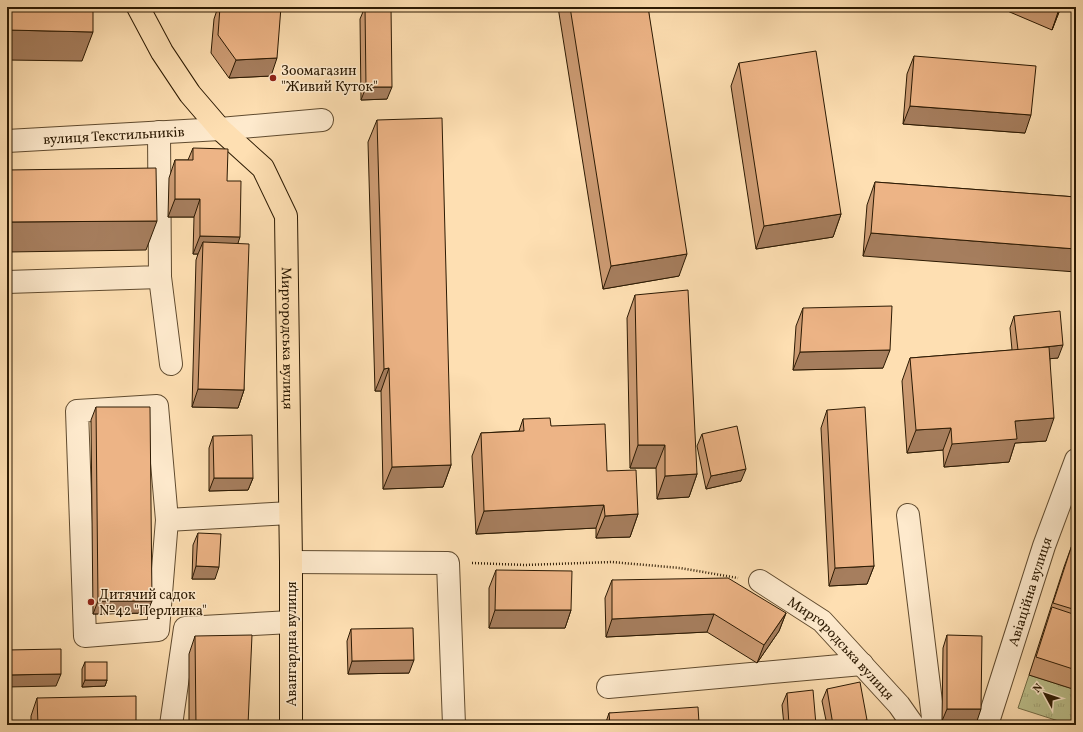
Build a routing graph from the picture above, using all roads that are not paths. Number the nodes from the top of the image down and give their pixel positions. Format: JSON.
{"nodes":[{"id":1,"x":138,"y":7,"type":"edge"},
{"id":2,"x":322,"y":120,"type":"dead end"},
{"id":3,"x":220,"y":129,"type":"junction"},
{"id":4,"x":159,"y":132,"type":"junction"},
{"id":5,"x":7,"y":141,"type":"edge"},
{"id":6,"x":160,"y":278,"type":"junction"},
{"id":7,"x":7,"y":282,"type":"edge"},
{"id":8,"x":171,"y":364,"type":"dead end"},
{"id":9,"x":1076,"y":460,"type":"edge"},
{"id":10,"x":290,"y":513,"type":"junction"},
{"id":11,"x":908,"y":515,"type":"dead end"},
{"id":12,"x":167,"y":520,"type":"junction"},
{"id":13,"x":291,"y":562,"type":"junction"},
{"id":14,"x":760,"y":581,"type":"road end"},
{"id":15,"x":291,"y":622,"type":"junction"},
{"id":16,"x":862,"y":664,"type":"junction"},
{"id":17,"x":608,"y":687,"type":"dead end"},
{"id":18,"x":171,"y":725,"type":"edge"},
{"id":19,"x":291,"y":725,"type":"edge"},
{"id":20,"x":454,"y":725,"type":"edge"},
{"id":21,"x":913,"y":725,"type":"edge"},
{"id":22,"x":931,"y":725,"type":"edge"},
{"id":23,"x":987,"y":725,"type":"edge"}],
"edges":[{"from":1,"to":3,"type":"main road","name":"Миргородська вулиця"},
{"from":2,"to":3,"type":"street","name":"вулиця Текстильників"},
{"from":3,"to":4,"type":"street","name":"вулиця Текстильників"},
{"from":3,"to":10,"type":"main road","name":"Миргородська вулиця"},
{"from":4,"to":5,"type":"street","name":"вулиця Текстильників"},
{"from":4,"to":6,"type":"street"},
{"from":6,"to":7,"type":"street"},
{"from":6,"to":8,"type":"street"},
{"from":9,"to":23,"type":"street","name":"Авіаційна вулиця"},
{"from":10,"to":12,"type":"street"},
{"from":10,"to":13,"type":"main road","name":"Миргородська вулиця"},
{"from":11,"to":22,"type":"street"},
{"from":12,"to":12,"type":"street"},
{"from":13,"to":15,"type":"main road","name":"Авангардна вулиця"},
{"from":13,"to":20,"type":"street"},
{"from":14,"to":16,"type":"street","name":"Миргородська вулиця"},
{"from":15,"to":18,"type":"street"},
{"from":15,"to":19,"type":"main road","name":"Авангардна вулиця"},
{"from":16,"to":17,"type":"street"},
{"from":16,"to":21,"type":"street","name":"Миргородська вулиця"}]}
